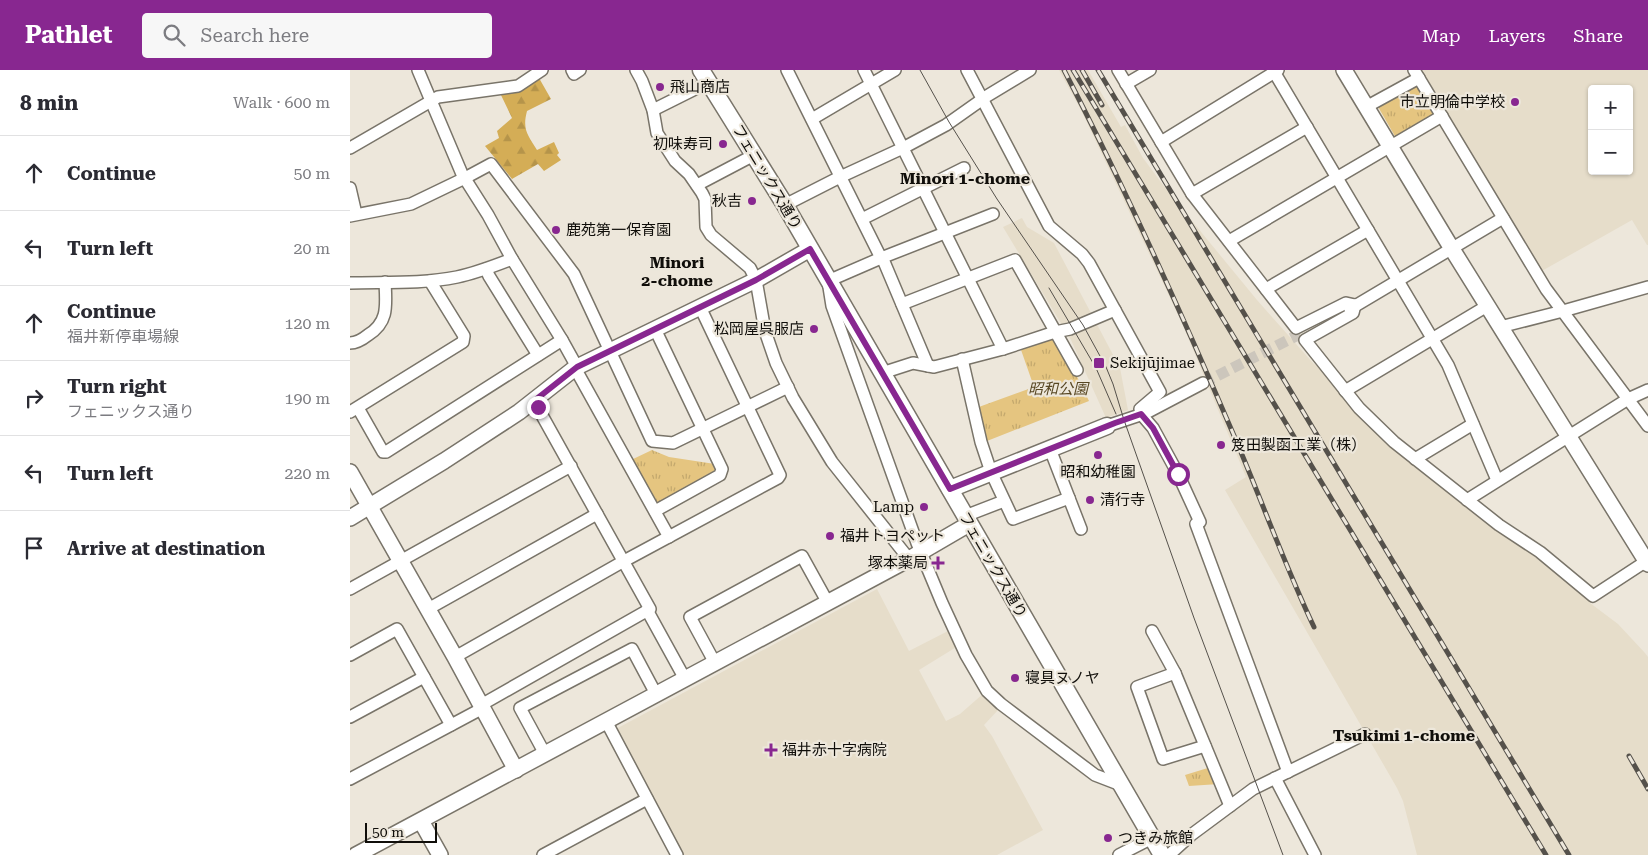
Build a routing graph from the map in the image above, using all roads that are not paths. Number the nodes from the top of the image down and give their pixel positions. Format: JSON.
{"nodes":[{"id":1,"x":418,"y":70,"type":"edge"},
{"id":2,"x":542,"y":70,"type":"edge"},
{"id":3,"x":572,"y":70,"type":"edge"},
{"id":4,"x":580,"y":70,"type":"edge"},
{"id":5,"x":636,"y":70,"type":"edge"},
{"id":6,"x":787,"y":70,"type":"edge"},
{"id":7,"x":864,"y":70,"type":"edge"},
{"id":8,"x":895,"y":70,"type":"edge"},
{"id":9,"x":967,"y":70,"type":"edge"},
{"id":10,"x":1030,"y":70,"type":"edge"},
{"id":11,"x":1118,"y":70,"type":"edge"},
{"id":12,"x":1150,"y":70,"type":"edge"},
{"id":13,"x":1344,"y":70,"type":"edge"},
{"id":14,"x":1275,"y":71,"type":"edge"},
{"id":15,"x":1416,"y":74,"type":"edge"},
{"id":16,"x":705,"y":76,"type":"edge"},
{"id":17,"x":871,"y":84,"type":"junction"},
{"id":18,"x":1126,"y":84,"type":"junction"},
{"id":19,"x":983,"y":99,"type":"junction"},
{"id":20,"x":431,"y":100,"type":"junction"},
{"id":21,"x":1366,"y":107,"type":"junction"},
{"id":22,"x":654,"y":110,"type":"junction"},
{"id":23,"x":1442,"y":116,"type":"junction"},
{"id":24,"x":812,"y":119,"type":"junction"},
{"id":25,"x":1307,"y":127,"type":"junction"},
{"id":26,"x":1161,"y":142,"type":"junction"},
{"id":27,"x":1390,"y":146,"type":"junction"},
{"id":28,"x":350,"y":148,"type":"edge"},
{"id":29,"x":903,"y":148,"type":"junction"},
{"id":30,"x":754,"y":155,"type":"junction"},
{"id":31,"x":964,"y":168,"type":"dead end"},
{"id":32,"x":840,"y":177,"type":"junction"},
{"id":33,"x":1337,"y":177,"type":"junction"},
{"id":34,"x":465,"y":178,"type":"junction"},
{"id":35,"x":697,"y":185,"type":"junction"},
{"id":36,"x":350,"y":188,"type":"edge"},
{"id":37,"x":923,"y":189,"type":"junction"},
{"id":38,"x":1192,"y":194,"type":"junction"},
{"id":39,"x":785,"y":206,"type":"junction"},
{"id":40,"x":993,"y":214,"type":"dead end"},
{"id":41,"x":353,"y":215,"type":"edge"},
{"id":42,"x":1503,"y":218,"type":"junction"},
{"id":43,"x":862,"y":220,"type":"junction"},
{"id":44,"x":1368,"y":230,"type":"junction"},
{"id":45,"x":945,"y":232,"type":"junction"},
{"id":46,"x":1229,"y":241,"type":"junction"},
{"id":47,"x":810,"y":249,"type":"junction"},
{"id":48,"x":1452,"y":249,"type":"junction"},
{"id":49,"x":882,"y":257,"type":"junction"},
{"id":50,"x":512,"y":259,"type":"junction"},
{"id":51,"x":486,"y":269,"type":"junction"},
{"id":52,"x":968,"y":278,"type":"junction"},
{"id":53,"x":1398,"y":279,"type":"junction"},
{"id":54,"x":756,"y":280,"type":"junction"},
{"id":55,"x":430,"y":281,"type":"junction"},
{"id":56,"x":828,"y":281,"type":"junction"},
{"id":57,"x":385,"y":282,"type":"junction"},
{"id":58,"x":350,"y":283,"type":"edge"},
{"id":59,"x":1648,"y":286,"type":"edge"},
{"id":60,"x":1266,"y":289,"type":"junction"},
{"id":61,"x":902,"y":304,"type":"junction"},
{"id":62,"x":1356,"y":305,"type":"junction"},
{"id":63,"x":1487,"y":306,"type":"junction"},
{"id":64,"x":700,"y":307,"type":"junction"},
{"id":65,"x":1115,"y":310,"type":"junction"},
{"id":66,"x":1563,"y":311,"type":"junction"},
{"id":67,"x":1500,"y":327,"type":"junction"},
{"id":68,"x":655,"y":329,"type":"junction"},
{"id":69,"x":1055,"y":332,"type":"junction"},
{"id":70,"x":1300,"y":334,"type":"tunnel mouth"},
{"id":71,"x":1433,"y":339,"type":"junction"},
{"id":72,"x":562,"y":340,"type":"junction"},
{"id":73,"x":350,"y":343,"type":"edge"},
{"id":74,"x":1003,"y":348,"type":"junction"},
{"id":75,"x":610,"y":350,"type":"junction"},
{"id":76,"x":538,"y":356,"type":"junction"},
{"id":77,"x":962,"y":359,"type":"junction"},
{"id":78,"x":928,"y":366,"type":"junction"},
{"id":79,"x":576,"y":368,"type":"junction"},
{"id":80,"x":1077,"y":370,"type":"dead end"},
{"id":81,"x":882,"y":373,"type":"junction"},
{"id":82,"x":1203,"y":382,"type":"tunnel mouth"},
{"id":83,"x":788,"y":387,"type":"junction"},
{"id":84,"x":1648,"y":390,"type":"edge"},
{"id":85,"x":1345,"y":391,"type":"junction"},
{"id":86,"x":1628,"y":399,"type":"junction"},
{"id":87,"x":534,"y":401,"type":"junction"},
{"id":88,"x":747,"y":407,"type":"junction"},
{"id":89,"x":354,"y":410,"type":"edge"},
{"id":90,"x":1141,"y":414,"type":"junction"},
{"id":91,"x":1473,"y":424,"type":"junction"},
{"id":92,"x":1107,"y":426,"type":"joint"},
{"id":93,"x":1648,"y":426,"type":"edge"},
{"id":94,"x":702,"y":429,"type":"junction"},
{"id":95,"x":1569,"y":437,"type":"junction"},
{"id":96,"x":1050,"y":449,"type":"junction"},
{"id":97,"x":1415,"y":459,"type":"junction"},
{"id":98,"x":571,"y":466,"type":"junction"},
{"id":99,"x":350,"y":472,"type":"edge"},
{"id":100,"x":992,"y":472,"type":"junction"},
{"id":101,"x":1497,"y":480,"type":"junction"},
{"id":102,"x":950,"y":489,"type":"junction"},
{"id":103,"x":1069,"y":498,"type":"junction"},
{"id":104,"x":1467,"y":500,"type":"junction"},
{"id":105,"x":1004,"y":501,"type":"junction"},
{"id":106,"x":370,"y":506,"type":"junction"},
{"id":107,"x":655,"y":511,"type":"junction"},
{"id":108,"x":597,"y":514,"type":"junction"},
{"id":109,"x":350,"y":518,"type":"edge"},
{"id":110,"x":967,"y":520,"type":"junction"},
{"id":111,"x":1081,"y":529,"type":"dead end"},
{"id":112,"x":668,"y":537,"type":"junction"},
{"id":113,"x":915,"y":556,"type":"junction"},
{"id":114,"x":401,"y":561,"type":"junction"},
{"id":115,"x":624,"y":561,"type":"junction"},
{"id":116,"x":1647,"y":562,"type":"edge"},
{"id":117,"x":350,"y":589,"type":"edge"},
{"id":118,"x":828,"y":603,"type":"junction"},
{"id":119,"x":428,"y":609,"type":"junction"},
{"id":120,"x":647,"y":610,"type":"junction"},
{"id":121,"x":1152,"y":632,"type":"dead end"},
{"id":122,"x":350,"y":654,"type":"edge"},
{"id":123,"x":455,"y":657,"type":"junction"},
{"id":124,"x":715,"y":663,"type":"junction"},
{"id":125,"x":1175,"y":673,"type":"junction"},
{"id":126,"x":424,"y":677,"type":"junction"},
{"id":127,"x":685,"y":679,"type":"junction"},
{"id":128,"x":656,"y":694,"type":"junction"},
{"id":129,"x":482,"y":706,"type":"junction"},
{"id":130,"x":350,"y":717,"type":"edge"},
{"id":131,"x":606,"y":721,"type":"junction"},
{"id":132,"x":451,"y":725,"type":"junction"},
{"id":133,"x":1365,"y":734,"type":"dead end"},
{"id":134,"x":1205,"y":746,"type":"junction"},
{"id":135,"x":545,"y":754,"type":"junction"},
{"id":136,"x":516,"y":770,"type":"junction"},
{"id":137,"x":1288,"y":772,"type":"junction"},
{"id":138,"x":1275,"y":778,"type":"junction"},
{"id":139,"x":350,"y":779,"type":"edge"},
{"id":140,"x":1121,"y":785,"type":"junction"},
{"id":141,"x":647,"y":799,"type":"junction"},
{"id":142,"x":1230,"y":806,"type":"junction"},
{"id":143,"x":421,"y":821,"type":"junction"},
{"id":144,"x":1152,"y":838,"type":"junction"},
{"id":145,"x":356,"y":855,"type":"edge"},
{"id":146,"x":440,"y":855,"type":"edge"},
{"id":147,"x":543,"y":855,"type":"edge"},
{"id":148,"x":677,"y":855,"type":"edge"},
{"id":149,"x":1119,"y":855,"type":"edge"},
{"id":150,"x":1162,"y":855,"type":"edge"},
{"id":151,"x":1168,"y":855,"type":"edge"},
{"id":152,"x":1315,"y":855,"type":"edge"}],
"edges":[{"from":1,"to":20,"type":"street"},
{"from":2,"to":20,"type":"street"},
{"from":3,"to":4,"type":"street"},
{"from":5,"to":22,"type":"street"},
{"from":6,"to":24,"type":"street"},
{"from":7,"to":17,"type":"street"},
{"from":8,"to":17,"type":"street"},
{"from":9,"to":19,"type":"street"},
{"from":10,"to":19,"type":"street"},
{"from":11,"to":18,"type":"street"},
{"from":12,"to":18,"type":"street"},
{"from":13,"to":21,"type":"street"},
{"from":14,"to":25,"type":"street"},
{"from":14,"to":26,"type":"street"},
{"from":15,"to":21,"type":"street"},
{"from":15,"to":23,"type":"street"},
{"from":16,"to":22,"type":"street"},
{"from":16,"to":30,"type":"main road","name":"フェニックス通り"},
{"from":17,"to":24,"type":"street"},
{"from":17,"to":29,"type":"street"},
{"from":18,"to":26,"type":"street"},
{"from":19,"to":29,"type":"street"},
{"from":19,"to":65,"type":"street"},
{"from":20,"to":28,"type":"street"},
{"from":20,"to":34,"type":"street"},
{"from":21,"to":27,"type":"street"},
{"from":22,"to":35,"type":"street"},
{"from":23,"to":27,"type":"street"},
{"from":23,"to":42,"type":"street"},
{"from":24,"to":32,"type":"street"},
{"from":25,"to":33,"type":"street"},
{"from":25,"to":38,"type":"street"},
{"from":26,"to":38,"type":"street"},
{"from":27,"to":33,"type":"street"},
{"from":27,"to":48,"type":"street"},
{"from":29,"to":32,"type":"street"},
{"from":29,"to":37,"type":"street"},
{"from":30,"to":35,"type":"street"},
{"from":30,"to":39,"type":"main road","name":"フェニックス通り"},
{"from":31,"to":37,"type":"street"},
{"from":32,"to":39,"type":"street"},
{"from":32,"to":43,"type":"street"},
{"from":33,"to":44,"type":"street"},
{"from":33,"to":46,"type":"street"},
{"from":34,"to":41,"type":"street"},
{"from":34,"to":50,"type":"street"},
{"from":34,"to":75,"type":"street"},
{"from":35,"to":54,"type":"street"},
{"from":36,"to":41,"type":"street"},
{"from":37,"to":43,"type":"street"},
{"from":37,"to":45,"type":"street"},
{"from":38,"to":46,"type":"street"},
{"from":39,"to":47,"type":"main road","name":"フェニックス通り"},
{"from":40,"to":45,"type":"street"},
{"from":42,"to":48,"type":"street"},
{"from":42,"to":66,"type":"street"},
{"from":43,"to":49,"type":"street"},
{"from":44,"to":53,"type":"street"},
{"from":44,"to":60,"type":"street"},
{"from":45,"to":49,"type":"street"},
{"from":45,"to":52,"type":"street"},
{"from":46,"to":60,"type":"street"},
{"from":47,"to":54,"type":"street"},
{"from":47,"to":56,"type":"main road","name":"フェニックス通り"},
{"from":48,"to":53,"type":"street"},
{"from":48,"to":63,"type":"street"},
{"from":49,"to":56,"type":"street"},
{"from":49,"to":61,"type":"street"},
{"from":50,"to":51,"type":"street"},
{"from":50,"to":72,"type":"street"},
{"from":51,"to":55,"type":"street"},
{"from":51,"to":76,"type":"street"},
{"from":52,"to":61,"type":"street"},
{"from":52,"to":69,"type":"street"},
{"from":52,"to":74,"type":"street"},
{"from":53,"to":62,"type":"street"},
{"from":53,"to":71,"type":"street"},
{"from":54,"to":64,"type":"street"},
{"from":54,"to":83,"type":"street"},
{"from":55,"to":57,"type":"street"},
{"from":55,"to":89,"type":"street"},
{"from":56,"to":81,"type":"main road","name":"フェニックス通り"},
{"from":56,"to":113,"type":"street"},
{"from":57,"to":58,"type":"street"},
{"from":57,"to":73,"type":"street"},
{"from":59,"to":66,"type":"street"},
{"from":60,"to":62,"type":"street"},
{"from":61,"to":78,"type":"street"},
{"from":62,"to":70,"type":"street"},
{"from":62,"to":85,"type":"street"},
{"from":63,"to":67,"type":"street"},
{"from":63,"to":71,"type":"street"},
{"from":64,"to":68,"type":"street"},
{"from":64,"to":88,"type":"street"},
{"from":65,"to":69,"type":"street"},
{"from":65,"to":90,"type":"street"},
{"from":66,"to":67,"type":"street"},
{"from":66,"to":86,"type":"street"},
{"from":67,"to":95,"type":"street"},
{"from":68,"to":75,"type":"street"},
{"from":68,"to":94,"type":"street"},
{"from":69,"to":74,"type":"street"},
{"from":69,"to":80,"type":"street"},
{"from":71,"to":85,"type":"street"},
{"from":71,"to":91,"type":"street"},
{"from":72,"to":76,"type":"street"},
{"from":72,"to":79,"type":"street"},
{"from":74,"to":77,"type":"street"},
{"from":75,"to":79,"type":"street"},
{"from":75,"to":94,"type":"street"},
{"from":76,"to":89,"type":"street"},
{"from":77,"to":78,"type":"street"},
{"from":77,"to":100,"type":"street"},
{"from":78,"to":81,"type":"street"},
{"from":79,"to":87,"type":"street"},
{"from":79,"to":107,"type":"street"},
{"from":81,"to":102,"type":"main road","name":"フェニックス通り"},
{"from":82,"to":90,"type":"street"},
{"from":83,"to":88,"type":"street"},
{"from":83,"to":113,"type":"street"},
{"from":84,"to":86,"type":"street"},
{"from":85,"to":97,"type":"street"},
{"from":86,"to":93,"type":"street"},
{"from":86,"to":95,"type":"street"},
{"from":87,"to":98,"type":"street"},
{"from":87,"to":106,"type":"street"},
{"from":88,"to":94,"type":"street"},
{"from":88,"to":112,"type":"street"},
{"from":90,"to":92,"type":"street"},
{"from":90,"to":137,"type":"street"},
{"from":91,"to":97,"type":"street"},
{"from":91,"to":101,"type":"street"},
{"from":92,"to":96,"type":"main road"},
{"from":94,"to":107,"type":"street"},
{"from":95,"to":101,"type":"street"},
{"from":95,"to":116,"type":"street"},
{"from":96,"to":100,"type":"main road"},
{"from":96,"to":103,"type":"street"},
{"from":97,"to":104,"type":"street"},
{"from":98,"to":108,"type":"street"},
{"from":98,"to":114,"type":"street"},
{"from":99,"to":106,"type":"street"},
{"from":100,"to":102,"type":"main road"},
{"from":100,"to":105,"type":"street"},
{"from":101,"to":104,"type":"street"},
{"from":102,"to":110,"type":"main road","name":"フェニックス通り"},
{"from":103,"to":105,"type":"street"},
{"from":103,"to":111,"type":"street"},
{"from":104,"to":116,"type":"street"},
{"from":105,"to":110,"type":"street"},
{"from":106,"to":109,"type":"street"},
{"from":106,"to":114,"type":"street"},
{"from":107,"to":112,"type":"street"},
{"from":108,"to":115,"type":"street"},
{"from":108,"to":119,"type":"street"},
{"from":110,"to":113,"type":"street"},
{"from":110,"to":140,"type":"main road","name":"フェニックス通り"},
{"from":112,"to":115,"type":"street"},
{"from":113,"to":118,"type":"street"},
{"from":113,"to":140,"type":"street"},
{"from":114,"to":117,"type":"street"},
{"from":114,"to":119,"type":"street"},
{"from":115,"to":120,"type":"street"},
{"from":115,"to":123,"type":"street"},
{"from":118,"to":124,"type":"street"},
{"from":118,"to":124,"type":"street"},
{"from":119,"to":123,"type":"street"},
{"from":120,"to":127,"type":"street"},
{"from":120,"to":129,"type":"street"},
{"from":121,"to":125,"type":"street"},
{"from":122,"to":126,"type":"street"},
{"from":123,"to":129,"type":"street"},
{"from":124,"to":127,"type":"street"},
{"from":125,"to":134,"type":"street"},
{"from":125,"to":134,"type":"street"},
{"from":126,"to":130,"type":"street"},
{"from":126,"to":132,"type":"street"},
{"from":127,"to":128,"type":"street"},
{"from":128,"to":131,"type":"street"},
{"from":128,"to":135,"type":"street"},
{"from":129,"to":132,"type":"street"},
{"from":129,"to":136,"type":"street"},
{"from":131,"to":135,"type":"street"},
{"from":131,"to":141,"type":"street"},
{"from":132,"to":139,"type":"street"},
{"from":133,"to":137,"type":"street"},
{"from":134,"to":142,"type":"street"},
{"from":135,"to":136,"type":"street"},
{"from":136,"to":143,"type":"street"},
{"from":137,"to":138,"type":"street"},
{"from":138,"to":142,"type":"street"},
{"from":138,"to":152,"type":"street"},
{"from":140,"to":144,"type":"main road","name":"フェニックス通り"},
{"from":141,"to":147,"type":"street"},
{"from":141,"to":148,"type":"street"},
{"from":142,"to":151,"type":"street"},
{"from":143,"to":145,"type":"street"},
{"from":143,"to":146,"type":"street"},
{"from":144,"to":149,"type":"street"},
{"from":144,"to":150,"type":"main road","name":"フェニックス通り"}]}
